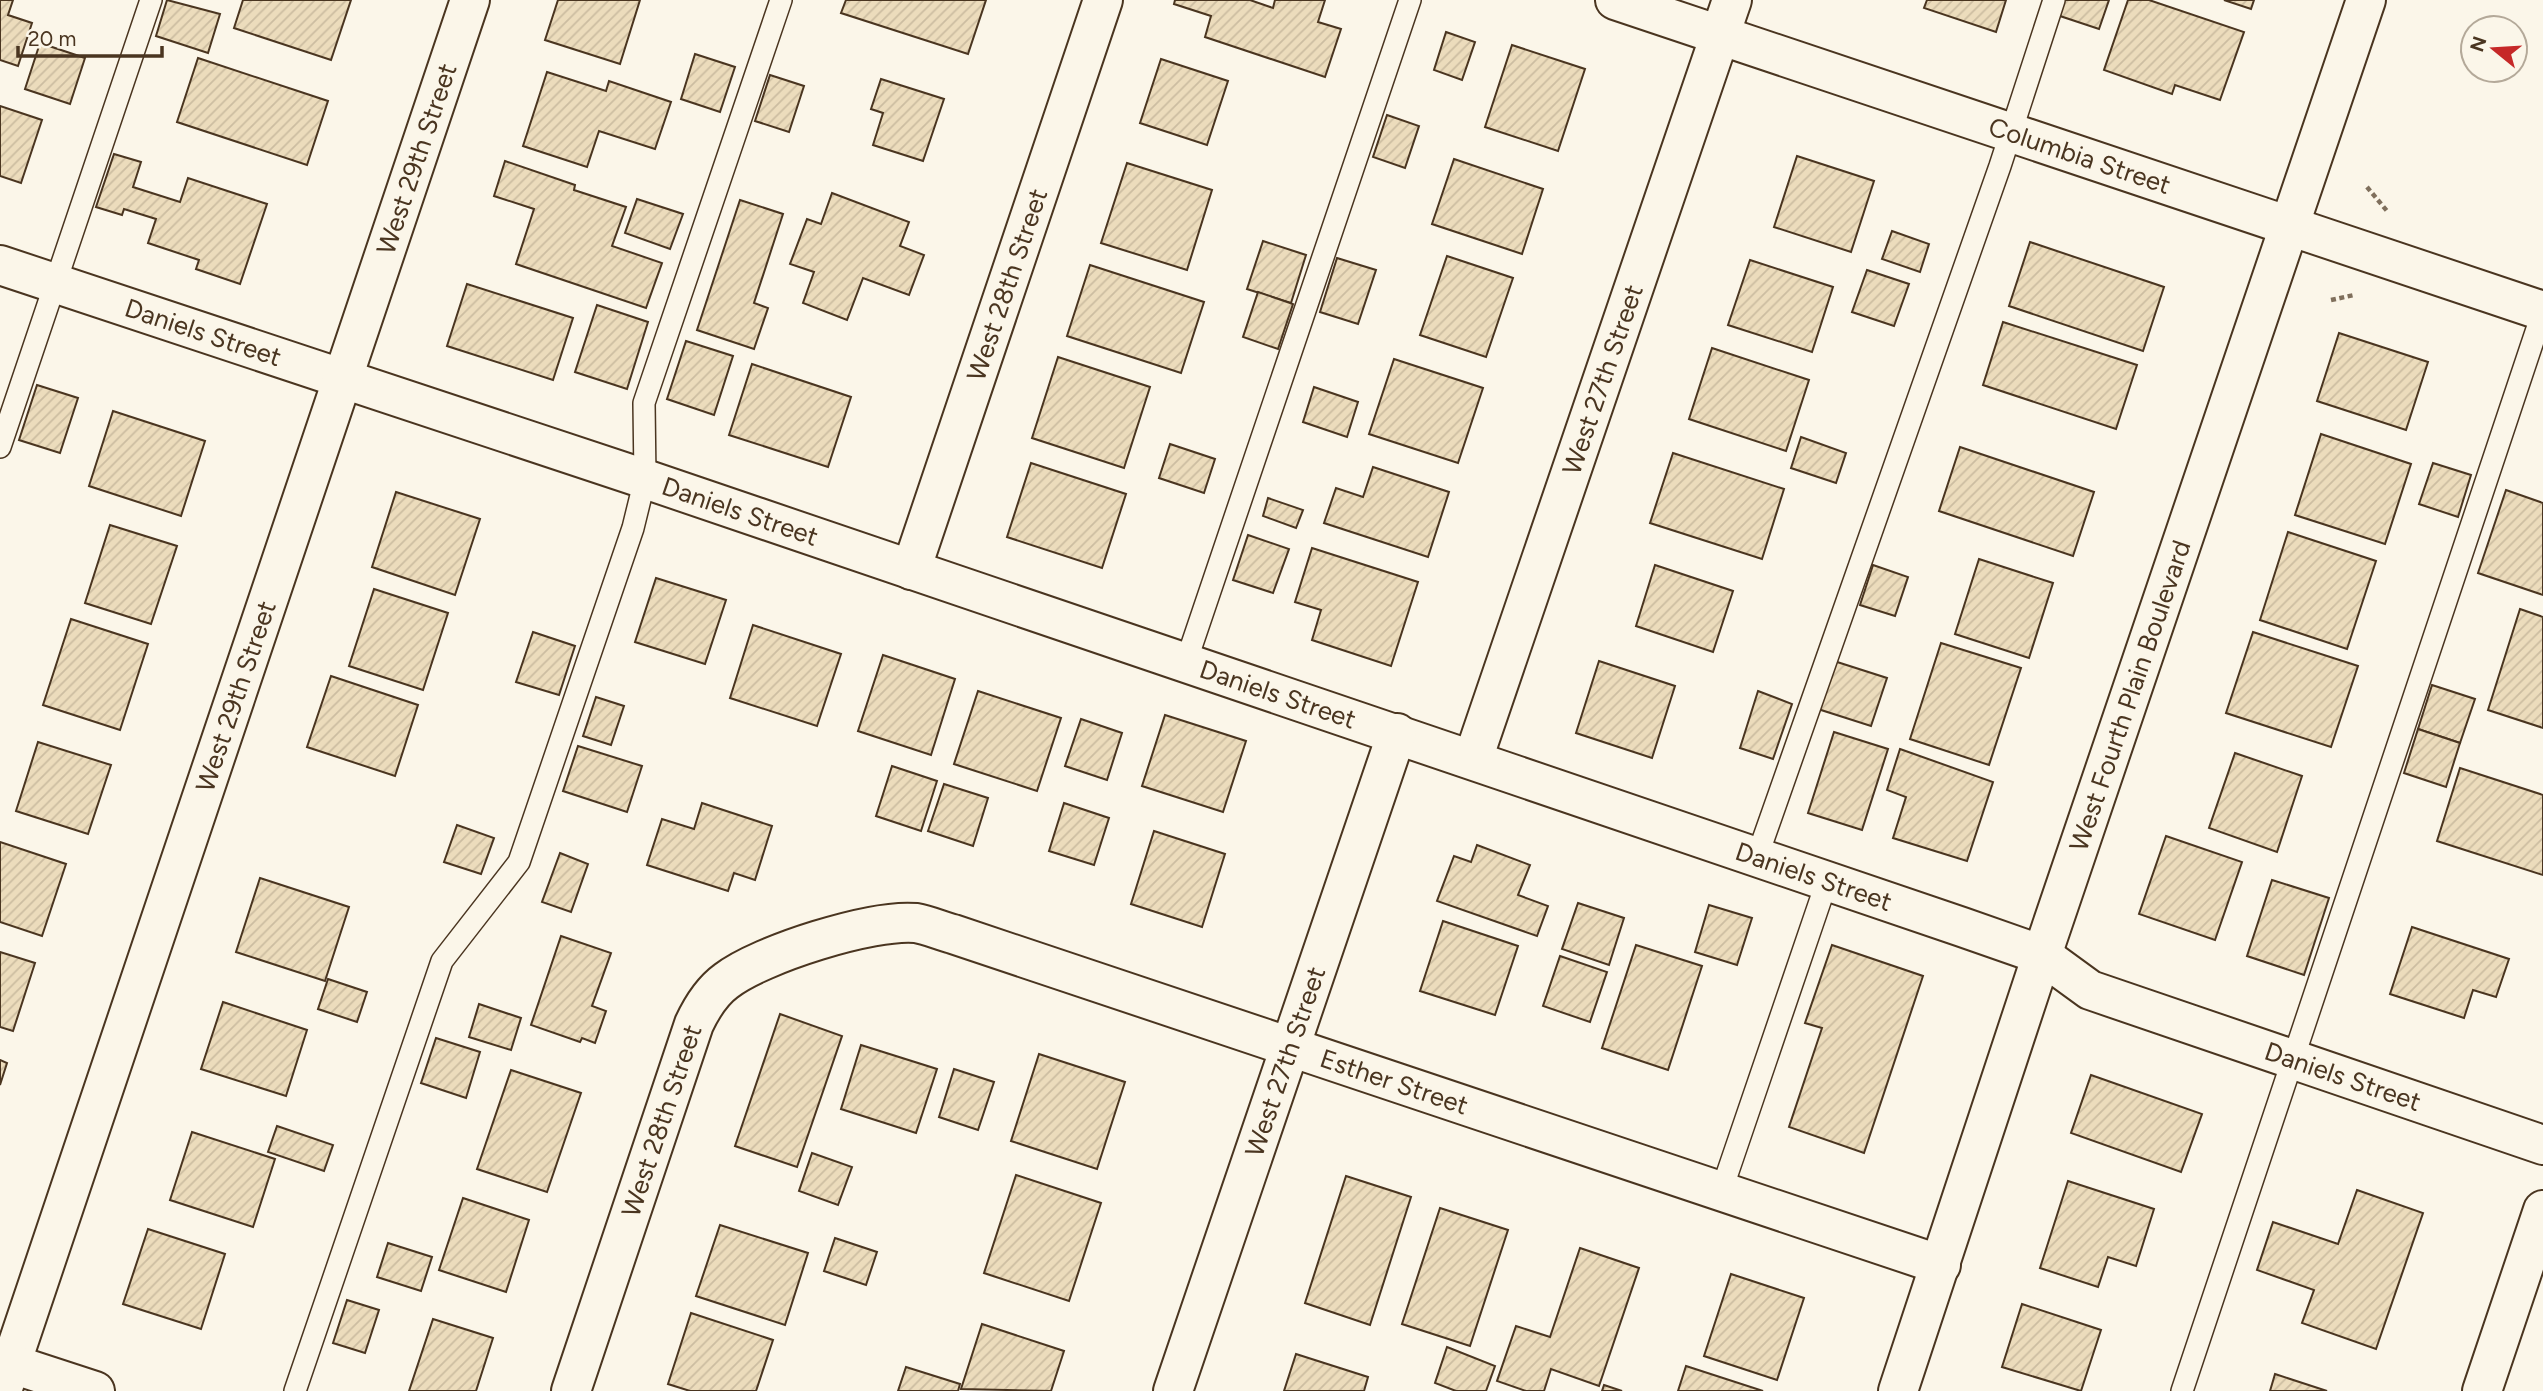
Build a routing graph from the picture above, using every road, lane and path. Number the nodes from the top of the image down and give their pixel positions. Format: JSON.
{"nodes":[{"id":1,"x":151,"y":0,"type":"edge"},
{"id":2,"x":470,"y":0,"type":"edge"},
{"id":3,"x":781,"y":0,"type":"edge"},
{"id":4,"x":1103,"y":0,"type":"edge"},
{"id":5,"x":1410,"y":0,"type":"edge"},
{"id":6,"x":1615,"y":0,"type":"edge"},
{"id":7,"x":1732,"y":0,"type":"edge"},
{"id":8,"x":2054,"y":0,"type":"edge"},
{"id":9,"x":2366,"y":0,"type":"edge"},
{"id":10,"x":1720,"y":36,"type":"junction"},
{"id":11,"x":2011,"y":134,"type":"junction"},
{"id":12,"x":2290,"y":228,"type":"junction"},
{"id":13,"x":0,"y":265,"type":"edge"},
{"id":14,"x":55,"y":284,"type":"junction"},
{"id":15,"x":2543,"y":311,"type":"edge"},
{"id":16,"x":342,"y":380,"type":"junction"},
{"id":17,"x":0,"y":447,"type":"edge"},
{"id":18,"x":645,"y":479,"type":"junction"},
{"id":19,"x":911,"y":570,"type":"junction"},
{"id":20,"x":1186,"y":662,"type":"junction"},
{"id":21,"x":1396,"y":733,"type":"junction"},
{"id":22,"x":1473,"y":759,"type":"junction"},
{"id":23,"x":1757,"y":857,"type":"junction"},
{"id":24,"x":1827,"y":881,"type":"junction"},
{"id":25,"x":845,"y":932,"type":"joint"},
{"id":26,"x":2042,"y":955,"type":"junction"},
{"id":27,"x":1290,"y":1049,"type":"junction"},
{"id":28,"x":2293,"y":1059,"type":"junction"},
{"id":29,"x":2543,"y":1145,"type":"edge"},
{"id":30,"x":1721,"y":1192,"type":"junction"},
{"id":31,"x":2543,"y":1210,"type":"edge"},
{"id":32,"x":1941,"y":1265,"type":"junction"},
{"id":33,"x":4,"y":1371,"type":"edge"},
{"id":34,"x":95,"y":1391,"type":"edge"},
{"id":35,"x":295,"y":1391,"type":"edge"},
{"id":36,"x":571,"y":1391,"type":"edge"},
{"id":37,"x":1172,"y":1391,"type":"edge"},
{"id":38,"x":1898,"y":1391,"type":"edge"},
{"id":39,"x":2182,"y":1391,"type":"edge"},
{"id":40,"x":2482,"y":1391,"type":"edge"}],
"edges":[{"from":1,"to":14,"type":"lane"},
{"from":2,"to":16,"type":"street","name":"West 29th Street"},
{"from":3,"to":18,"type":"lane"},
{"from":4,"to":19,"type":"street","name":"West 28th Street"},
{"from":5,"to":20,"type":"lane"},
{"from":6,"to":10,"type":"street","name":"Columbia Street"},
{"from":7,"to":10,"type":"street","name":"West 27th Street"},
{"from":8,"to":11,"type":"lane"},
{"from":9,"to":12,"type":"street","name":"West Fourth Plain Boulevard"},
{"from":10,"to":11,"type":"street","name":"Columbia Street"},
{"from":10,"to":22,"type":"street","name":"West 27th Street"},
{"from":11,"to":12,"type":"street","name":"Columbia Street"},
{"from":11,"to":23,"type":"lane"},
{"from":12,"to":15,"type":"street","name":"Columbia Street"},
{"from":12,"to":26,"type":"street","name":"West Fourth Plain Boulevard"},
{"from":13,"to":14,"type":"street","name":"Daniels Street"},
{"from":14,"to":16,"type":"street","name":"Daniels Street"},
{"from":14,"to":17,"type":"lane"},
{"from":15,"to":28,"type":"lane"},
{"from":16,"to":18,"type":"street","name":"Daniels Street"},
{"from":16,"to":33,"type":"street","name":"West 29th Street"},
{"from":18,"to":19,"type":"street","name":"Daniels Street"},
{"from":18,"to":35,"type":"lane"},
{"from":19,"to":20,"type":"street","name":"Daniels Street"},
{"from":20,"to":21,"type":"street","name":"Daniels Street"},
{"from":21,"to":22,"type":"street","name":"Daniels Street"},
{"from":21,"to":27,"type":"street","name":"West 27th Street"},
{"from":22,"to":23,"type":"street","name":"Daniels Street"},
{"from":23,"to":24,"type":"street","name":"Daniels Street"},
{"from":24,"to":26,"type":"street","name":"Daniels Street"},
{"from":24,"to":30,"type":"lane"},
{"from":25,"to":27,"type":"street","name":"Esther Street"},
{"from":25,"to":36,"type":"street","name":"West 28th Street"},
{"from":26,"to":28,"type":"street","name":"Daniels Street"},
{"from":26,"to":32,"type":"street","name":"West Fourth Plain Boulevard"},
{"from":27,"to":30,"type":"street","name":"Esther Street"},
{"from":27,"to":37,"type":"street","name":"West 27th Street"},
{"from":28,"to":29,"type":"street","name":"Daniels Street"},
{"from":28,"to":39,"type":"lane"},
{"from":30,"to":32,"type":"street","name":"Esther Street"},
{"from":31,"to":40,"type":"street"},
{"from":32,"to":38,"type":"street","name":"West Fourth Plain Boulevard"},
{"from":33,"to":34,"type":"street"}]}
